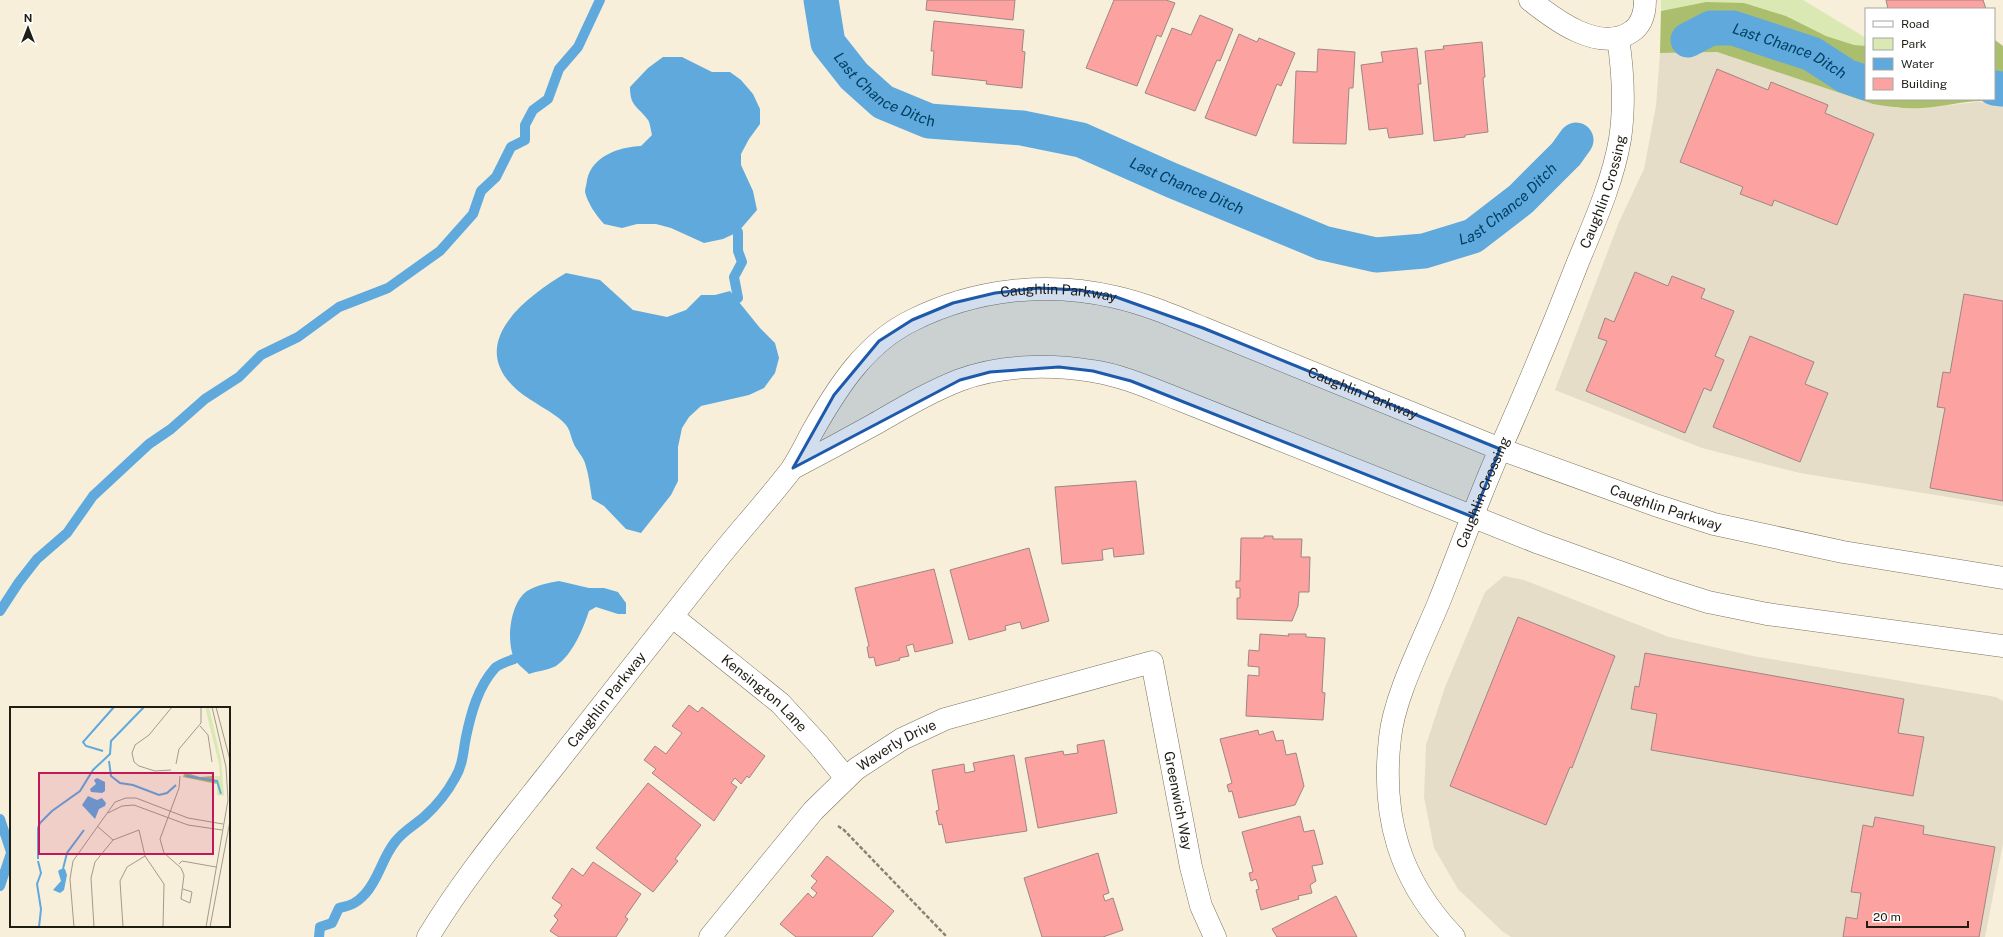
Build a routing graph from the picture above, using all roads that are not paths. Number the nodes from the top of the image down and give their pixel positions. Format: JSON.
{"nodes":[{"id":1,"x":1530,"y":0,"type":"edge"},
{"id":2,"x":1645,"y":0,"type":"edge"},
{"id":3,"x":1618,"y":38,"type":"junction"},
{"id":4,"x":1500,"y":449,"type":"junction"},
{"id":5,"x":793,"y":468,"type":"junction"},
{"id":6,"x":1473,"y":516,"type":"junction"},
{"id":7,"x":2003,"y":578,"type":"edge"},
{"id":8,"x":673,"y":617,"type":"junction"},
{"id":9,"x":2003,"y":646,"type":"edge"},
{"id":10,"x":1152,"y":662,"type":"joint"},
{"id":11,"x":846,"y":778,"type":"junction"},
{"id":12,"x":428,"y":937,"type":"edge"},
{"id":13,"x":710,"y":937,"type":"edge"},
{"id":14,"x":1215,"y":937,"type":"edge"},
{"id":15,"x":1454,"y":937,"type":"edge"}],
"edges":[{"from":1,"to":3,"type":"street"},
{"from":2,"to":3,"type":"street"},
{"from":3,"to":4,"type":"street","name":"Caughlin Crossing"},
{"from":4,"to":5,"type":"street","name":"Caughlin Parkway"},
{"from":4,"to":6,"type":"street","name":"Caughlin Crossing"},
{"from":4,"to":7,"type":"street","name":"Caughlin Parkway"},
{"from":5,"to":6,"type":"street","name":"Caughlin Parkway"},
{"from":5,"to":8,"type":"street","name":"Caughlin Parkway"},
{"from":6,"to":9,"type":"street","name":"Caughlin Parkway"},
{"from":6,"to":15,"type":"street","name":"Caughlin Crossing"},
{"from":8,"to":11,"type":"street","name":"Kensington Lane"},
{"from":8,"to":12,"type":"street","name":"Caughlin Parkway"},
{"from":10,"to":11,"type":"street","name":"Waverly Drive"},
{"from":10,"to":14,"type":"street","name":"Greenwich Way"},
{"from":11,"to":13,"type":"street","name":"Waverly Drive"}]}
